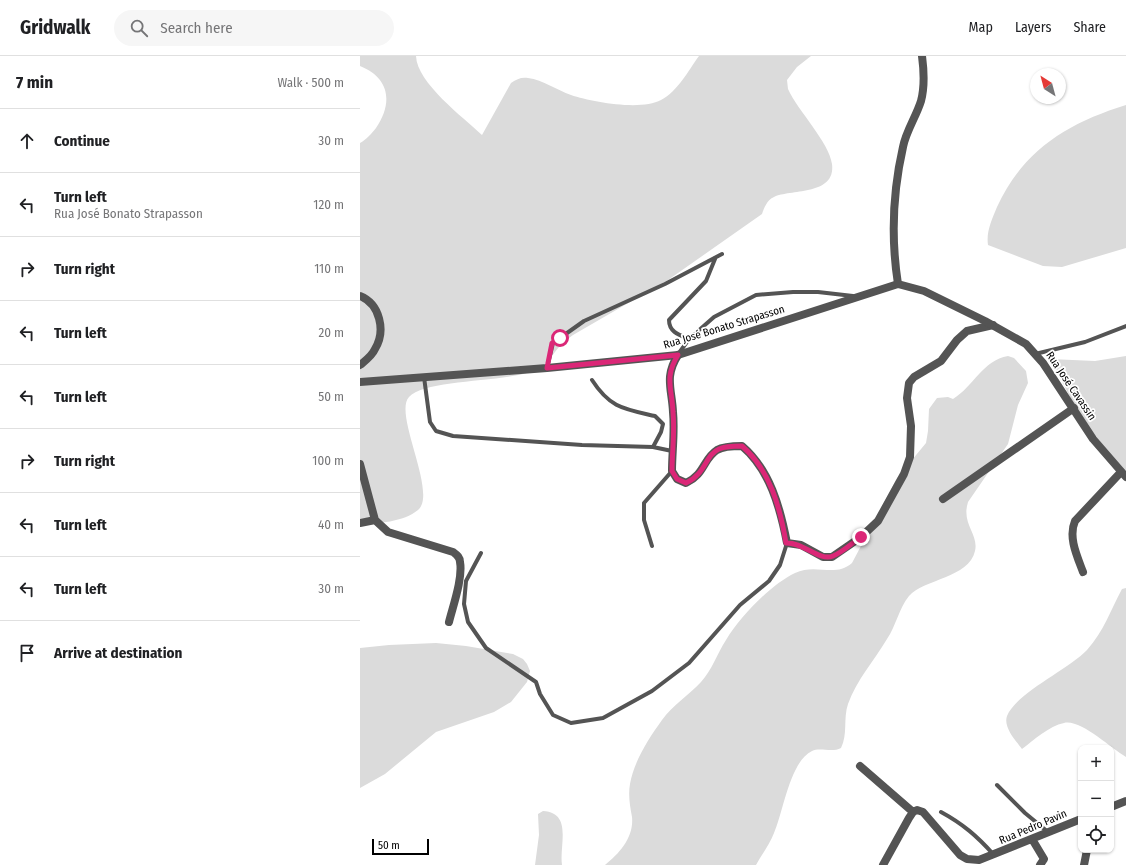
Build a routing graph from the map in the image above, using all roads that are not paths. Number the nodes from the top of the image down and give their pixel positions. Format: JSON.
{"nodes":[{"id":1,"x":922,"y":56,"type":"edge"},
{"id":2,"x":722,"y":254,"type":"dead end"},
{"id":3,"x":715,"y":259,"type":"junction"},
{"id":4,"x":898,"y":284,"type":"junction"},
{"id":5,"x":360,"y":296,"type":"edge"},
{"id":6,"x":857,"y":297,"type":"junction"},
{"id":7,"x":992,"y":325,"type":"junction"},
{"id":8,"x":1126,"y":326,"type":"edge"},
{"id":9,"x":689,"y":339,"type":"junction"},
{"id":10,"x":1035,"y":354,"type":"junction"},
{"id":11,"x":678,"y":355,"type":"junction"},
{"id":12,"x":360,"y":365,"type":"edge"},
{"id":13,"x":547,"y":368,"type":"junction"},
{"id":14,"x":424,"y":378,"type":"junction"},
{"id":15,"x":592,"y":380,"type":"dead end"},
{"id":16,"x":360,"y":382,"type":"edge"},
{"id":17,"x":1074,"y":408,"type":"junction"},
{"id":18,"x":653,"y":447,"type":"junction"},
{"id":19,"x":672,"y":451,"type":"junction"},
{"id":20,"x":360,"y":464,"type":"edge"},
{"id":21,"x":672,"y":471,"type":"junction"},
{"id":22,"x":1123,"y":474,"type":"edge"},
{"id":23,"x":943,"y":499,"type":"dead end"},
{"id":24,"x":375,"y":520,"type":"junction"},
{"id":25,"x":360,"y":523,"type":"edge"},
{"id":26,"x":786,"y":543,"type":"junction"},
{"id":27,"x":652,"y":546,"type":"dead end"},
{"id":28,"x":482,"y":553,"type":"dead end"},
{"id":29,"x":1083,"y":572,"type":"dead end"},
{"id":30,"x":449,"y":622,"type":"dead end"},
{"id":31,"x":860,"y":766,"type":"dead end"},
{"id":32,"x":997,"y":785,"type":"dead end"},
{"id":33,"x":1126,"y":801,"type":"edge"},
{"id":34,"x":1114,"y":806,"type":"edge"},
{"id":35,"x":913,"y":812,"type":"junction"},
{"id":36,"x":941,"y":812,"type":"dead end"},
{"id":37,"x":1078,"y":820,"type":"edge"},
{"id":38,"x":1048,"y":832,"type":"junction"},
{"id":39,"x":1032,"y":839,"type":"junction"},
{"id":40,"x":1086,"y":853,"type":"edge"},
{"id":41,"x":994,"y":855,"type":"junction"},
{"id":42,"x":883,"y":865,"type":"edge"},
{"id":43,"x":1040,"y":865,"type":"edge"},
{"id":44,"x":1084,"y":865,"type":"edge"}],
"edges":[{"from":1,"to":4,"type":"street"},
{"from":2,"to":3,"type":"lane"},
{"from":3,"to":9,"type":"lane"},
{"from":3,"to":13,"type":"lane"},
{"from":4,"to":6,"type":"street","name":"Rua José Bonato Strapasson"},
{"from":4,"to":7,"type":"street","name":"Rua José Cavassin"},
{"from":5,"to":12,"type":"street"},
{"from":6,"to":9,"type":"lane"},
{"from":6,"to":11,"type":"street","name":"Rua José Bonato Strapasson"},
{"from":7,"to":10,"type":"street","name":"Rua José Cavassin"},
{"from":7,"to":26,"type":"street"},
{"from":8,"to":10,"type":"lane"},
{"from":9,"to":11,"type":"lane"},
{"from":10,"to":17,"type":"street","name":"Rua José Cavassin"},
{"from":11,"to":13,"type":"street","name":"Rua José Bonato Strapasson"},
{"from":11,"to":19,"type":"street"},
{"from":13,"to":14,"type":"street","name":"Rua José Bonato Strapasson"},
{"from":14,"to":16,"type":"street","name":"Rua José Bonato Strapasson"},
{"from":14,"to":18,"type":"lane"},
{"from":15,"to":18,"type":"lane"},
{"from":17,"to":22,"type":"street","name":"Rua José Cavassin"},
{"from":17,"to":23,"type":"street"},
{"from":18,"to":19,"type":"lane"},
{"from":19,"to":21,"type":"street"},
{"from":20,"to":24,"type":"street"},
{"from":21,"to":26,"type":"street"},
{"from":21,"to":27,"type":"lane"},
{"from":22,"to":29,"type":"street"},
{"from":24,"to":25,"type":"street"},
{"from":24,"to":30,"type":"street"},
{"from":26,"to":28,"type":"lane"},
{"from":31,"to":35,"type":"street","name":"Rua Pedro Pavin"},
{"from":32,"to":38,"type":"lane"},
{"from":33,"to":34,"type":"street"},
{"from":35,"to":41,"type":"street","name":"Rua Pedro Pavin"},
{"from":35,"to":42,"type":"street"},
{"from":36,"to":41,"type":"lane"},
{"from":37,"to":38,"type":"street","name":"Rua Pedro Pavin"},
{"from":38,"to":39,"type":"street","name":"Rua Pedro Pavin"},
{"from":39,"to":41,"type":"street","name":"Rua Pedro Pavin"},
{"from":39,"to":43,"type":"street"},
{"from":40,"to":44,"type":"street"}]}
